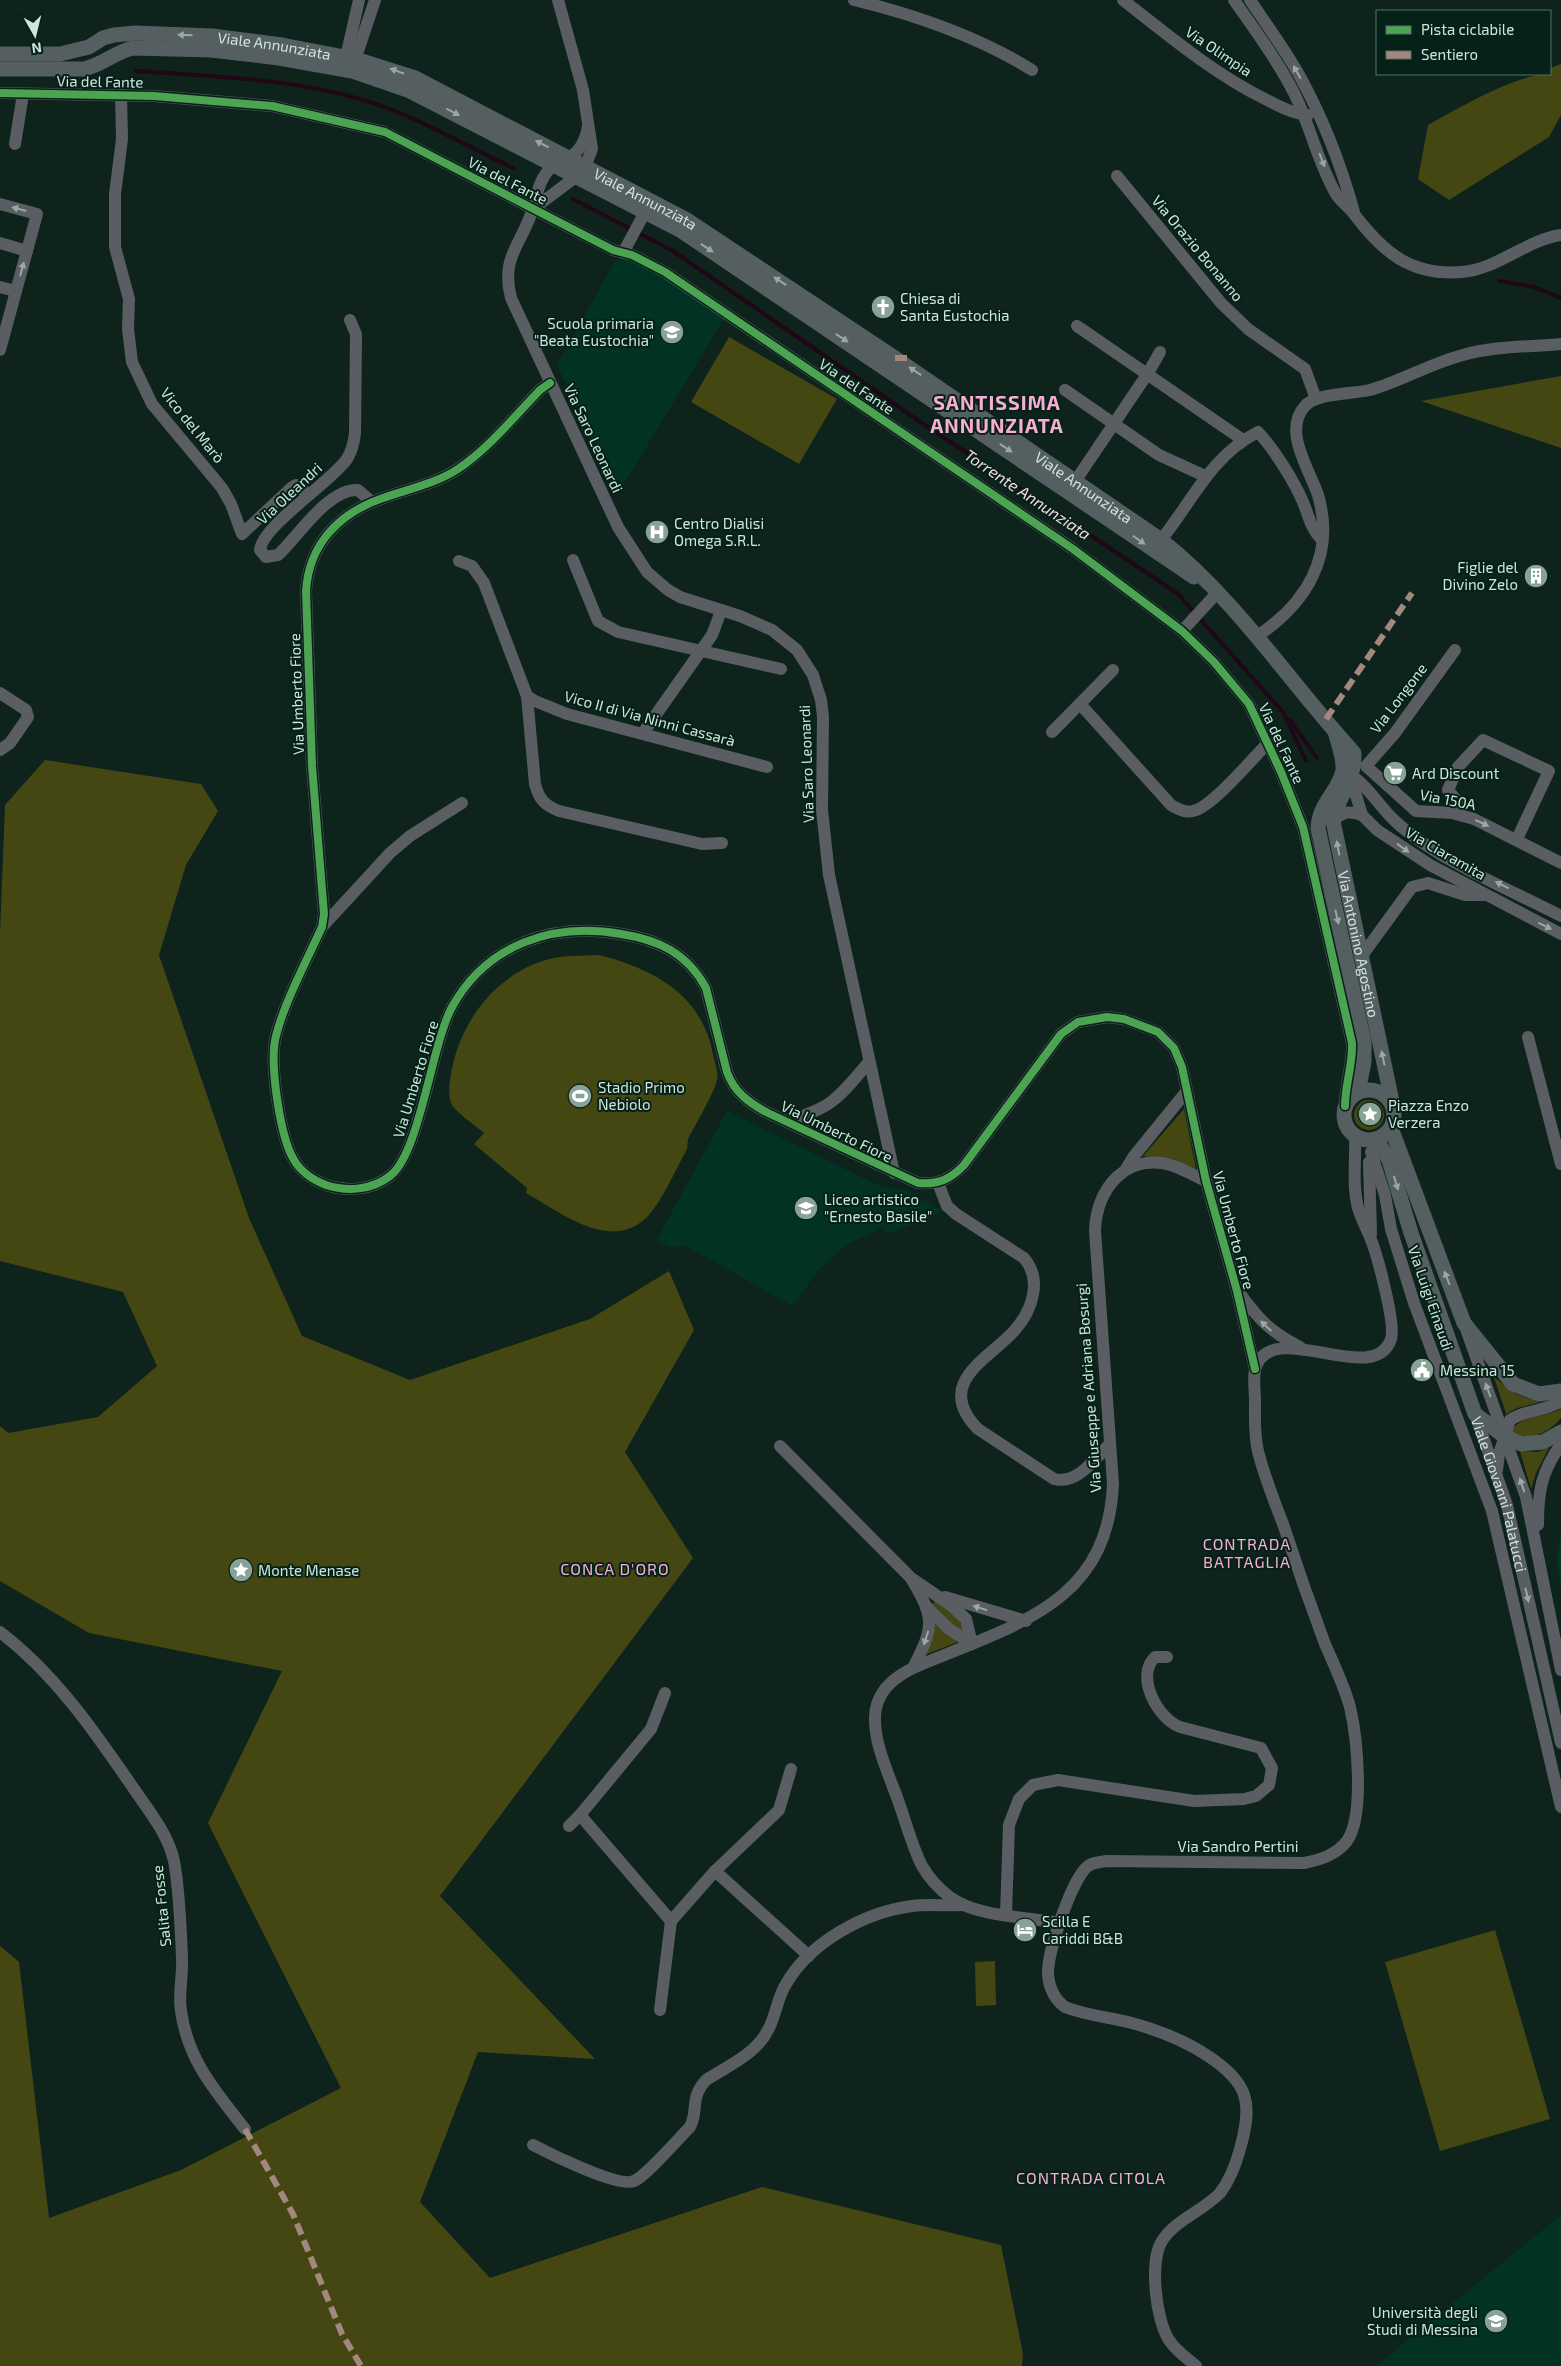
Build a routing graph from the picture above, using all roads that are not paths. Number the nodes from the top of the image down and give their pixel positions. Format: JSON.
{"nodes":[{"id":1,"x":359,"y":0,"type":"edge"},
{"id":2,"x":375,"y":0,"type":"edge"},
{"id":3,"x":558,"y":0,"type":"edge"},
{"id":4,"x":854,"y":0,"type":"edge"},
{"id":5,"x":900,"y":0,"type":"edge"},
{"id":6,"x":1123,"y":0,"type":"edge"},
{"id":7,"x":1234,"y":0,"type":"edge"},
{"id":8,"x":1250,"y":0,"type":"edge"},
{"id":9,"x":904,"y":13,"type":"junction"},
{"id":10,"x":1266,"y":24,"type":"junction"},
{"id":11,"x":1256,"y":32,"type":"junction"},
{"id":12,"x":89,"y":47,"type":"junction"},
{"id":13,"x":0,"y":54,"type":"edge"},
{"id":14,"x":102,"y":62,"type":"junction"},
{"id":15,"x":351,"y":65,"type":"junction"},
{"id":16,"x":0,"y":69,"type":"edge"},
{"id":17,"x":1032,"y":70,"type":"dead end"},
{"id":18,"x":0,"y":93,"type":"edge"},
{"id":19,"x":23,"y":94,"type":"junction"},
{"id":20,"x":121,"y":95,"type":"junction"},
{"id":21,"x":1304,"y":115,"type":"junction"},
{"id":22,"x":1318,"y":116,"type":"junction"},
{"id":23,"x":588,"y":127,"type":"junction"},
{"id":24,"x":15,"y":144,"type":"dead end"},
{"id":25,"x":563,"y":162,"type":"junction"},
{"id":26,"x":581,"y":171,"type":"junction"},
{"id":27,"x":1118,"y":176,"type":"dead end"},
{"id":28,"x":0,"y":204,"type":"edge"},
{"id":29,"x":533,"y":209,"type":"junction"},
{"id":30,"x":643,"y":215,"type":"junction"},
{"id":31,"x":1355,"y":215,"type":"junction"},
{"id":32,"x":684,"y":225,"type":"junction"},
{"id":33,"x":1561,"y":234,"type":"edge"},
{"id":34,"x":0,"y":243,"type":"edge"},
{"id":35,"x":625,"y":250,"type":"junction"},
{"id":36,"x":27,"y":251,"type":"junction"},
{"id":37,"x":0,"y":286,"type":"edge"},
{"id":38,"x":16,"y":291,"type":"junction"},
{"id":39,"x":350,"y":320,"type":"dead end"},
{"id":40,"x":1076,"y":326,"type":"dead end"},
{"id":41,"x":3,"y":329,"type":"edge"},
{"id":42,"x":1561,"y":344,"type":"edge"},
{"id":43,"x":0,"y":350,"type":"edge"},
{"id":44,"x":1160,"y":352,"type":"dead end"},
{"id":45,"x":1148,"y":373,"type":"junction"},
{"id":46,"x":550,"y":383,"type":"junction"},
{"id":47,"x":1064,"y":390,"type":"dead end"},
{"id":48,"x":1316,"y":399,"type":"junction"},
{"id":49,"x":1113,"y":424,"type":"junction"},
{"id":50,"x":1243,"y":440,"type":"junction"},
{"id":51,"x":1205,"y":476,"type":"junction"},
{"id":52,"x":1072,"y":486,"type":"junction"},
{"id":53,"x":309,"y":495,"type":"junction"},
{"id":54,"x":372,"y":502,"type":"junction"},
{"id":55,"x":1161,"y":540,"type":"junction"},
{"id":56,"x":1322,"y":540,"type":"junction"},
{"id":57,"x":573,"y":560,"type":"dead end"},
{"id":58,"x":459,"y":561,"type":"dead end"},
{"id":59,"x":1211,"y":593,"type":"junction"},
{"id":60,"x":720,"y":611,"type":"junction"},
{"id":61,"x":1184,"y":628,"type":"junction"},
{"id":62,"x":1256,"y":637,"type":"junction"},
{"id":63,"x":1455,"y":650,"type":"dead end"},
{"id":64,"x":701,"y":651,"type":"junction"},
{"id":65,"x":781,"y":669,"type":"dead end"},
{"id":66,"x":1114,"y":670,"type":"dead end"},
{"id":67,"x":0,"y":693,"type":"edge"},
{"id":68,"x":527,"y":696,"type":"junction"},
{"id":69,"x":1080,"y":704,"type":"junction"},
{"id":70,"x":642,"y":732,"type":"junction"},
{"id":71,"x":1052,"y":732,"type":"dead end"},
{"id":72,"x":1335,"y":732,"type":"junction"},
{"id":73,"x":1268,"y":743,"type":"junction"},
{"id":74,"x":0,"y":750,"type":"edge"},
{"id":75,"x":1354,"y":753,"type":"junction"},
{"id":76,"x":1366,"y":766,"type":"junction"},
{"id":77,"x":766,"y":767,"type":"dead end"},
{"id":78,"x":1349,"y":777,"type":"junction"},
{"id":79,"x":1372,"y":797,"type":"junction"},
{"id":80,"x":462,"y":803,"type":"dead end"},
{"id":81,"x":1297,"y":813,"type":"junction"},
{"id":82,"x":1362,"y":815,"type":"junction"},
{"id":83,"x":1460,"y":815,"type":"junction"},
{"id":84,"x":1333,"y":821,"type":"junction"},
{"id":85,"x":1517,"y":839,"type":"junction"},
{"id":86,"x":722,"y":843,"type":"dead end"},
{"id":87,"x":1322,"y":847,"type":"junction"},
{"id":88,"x":1561,"y":863,"type":"edge"},
{"id":89,"x":1485,"y":895,"type":"junction"},
{"id":90,"x":1561,"y":916,"type":"edge"},
{"id":91,"x":322,"y":928,"type":"junction"},
{"id":92,"x":1561,"y":934,"type":"edge"},
{"id":93,"x":1361,"y":957,"type":"junction"},
{"id":94,"x":1528,"y":1037,"type":"dead end"},
{"id":95,"x":869,"y":1062,"type":"junction"},
{"id":96,"x":1186,"y":1092,"type":"junction"},
{"id":97,"x":1358,"y":1092,"type":"junction"},
{"id":98,"x":1345,"y":1106,"type":"junction"},
{"id":99,"x":1393,"y":1106,"type":"junction"},
{"id":100,"x":787,"y":1122,"type":"junction"},
{"id":101,"x":1391,"y":1128,"type":"junction"},
{"id":102,"x":1355,"y":1136,"type":"junction"},
{"id":103,"x":1373,"y":1144,"type":"junction"},
{"id":104,"x":1356,"y":1152,"type":"junction"},
{"id":105,"x":1561,"y":1164,"type":"edge"},
{"id":106,"x":1126,"y":1169,"type":"junction"},
{"id":107,"x":894,"y":1173,"type":"junction"},
{"id":108,"x":1206,"y":1181,"type":"junction"},
{"id":109,"x":938,"y":1183,"type":"junction"},
{"id":110,"x":1370,"y":1189,"type":"junction"},
{"id":111,"x":1385,"y":1204,"type":"junction"},
{"id":112,"x":1371,"y":1239,"type":"junction"},
{"id":113,"x":1237,"y":1291,"type":"junction"},
{"id":114,"x":1464,"y":1323,"type":"junction"},
{"id":115,"x":1304,"y":1350,"type":"junction"},
{"id":116,"x":1255,"y":1369,"type":"junction"},
{"id":117,"x":1561,"y":1391,"type":"edge"},
{"id":118,"x":1561,"y":1401,"type":"edge"},
{"id":119,"x":1475,"y":1414,"type":"junction"},
{"id":120,"x":1561,"y":1432,"type":"edge"},
{"id":121,"x":1504,"y":1436,"type":"junction"},
{"id":122,"x":1110,"y":1444,"type":"junction"},
{"id":123,"x":1561,"y":1444,"type":"edge"},
{"id":124,"x":780,"y":1446,"type":"dead end"},
{"id":125,"x":1496,"y":1474,"type":"junction"},
{"id":126,"x":1538,"y":1548,"type":"junction"},
{"id":127,"x":911,"y":1578,"type":"junction"},
{"id":128,"x":935,"y":1594,"type":"junction"},
{"id":129,"x":927,"y":1607,"type":"junction"},
{"id":130,"x":1026,"y":1621,"type":"junction"},
{"id":131,"x":0,"y":1632,"type":"edge"},
{"id":132,"x":972,"y":1644,"type":"junction"},
{"id":133,"x":1168,"y":1657,"type":"dead end"},
{"id":134,"x":912,"y":1668,"type":"junction"},
{"id":135,"x":1561,"y":1670,"type":"edge"},
{"id":136,"x":665,"y":1693,"type":"dead end"},
{"id":137,"x":1561,"y":1743,"type":"edge"},
{"id":138,"x":791,"y":1769,"type":"dead end"},
{"id":139,"x":1561,"y":1807,"type":"edge"},
{"id":140,"x":580,"y":1815,"type":"junction"},
{"id":141,"x":569,"y":1826,"type":"dead end"},
{"id":142,"x":715,"y":1872,"type":"junction"},
{"id":143,"x":962,"y":1904,"type":"junction"},
{"id":144,"x":1006,"y":1915,"type":"junction"},
{"id":145,"x":671,"y":1920,"type":"junction"},
{"id":146,"x":1060,"y":1923,"type":"junction"},
{"id":147,"x":809,"y":1956,"type":"junction"},
{"id":148,"x":660,"y":2010,"type":"dead end"},
{"id":149,"x":245,"y":2129,"type":"dead end"},
{"id":150,"x":533,"y":2145,"type":"dead end"},
{"id":151,"x":1196,"y":2366,"type":"edge"}],
"edges":[{"from":1,"to":15,"type":"street"},
{"from":2,"to":15,"type":"street"},
{"from":3,"to":23,"type":"street"},
{"from":4,"to":9,"type":"street"},
{"from":5,"to":9,"type":"street"},
{"from":6,"to":21,"type":"street","name":"Via Olimpia"},
{"from":7,"to":11,"type":"street"},
{"from":8,"to":10,"type":"street"},
{"from":9,"to":17,"type":"street"},
{"from":10,"to":11,"type":"street"},
{"from":22,"to":10,"type":"street","one_way":true},
{"from":11,"to":21,"type":"street"},
{"from":12,"to":13,"type":"main road","name":"Viale Annunziata"},
{"from":12,"to":14,"type":"main road"},
{"from":15,"to":12,"type":"main road","name":"Viale Annunziata","one_way":true},
{"from":14,"to":15,"type":"main road","name":"Viale Annunziata"},
{"from":14,"to":16,"type":"main road","name":"Viale Annunziata"},
{"from":15,"to":25,"type":"main road","name":"Viale Annunziata"},
{"from":18,"to":19,"type":"street","name":"Via del Fante"},
{"from":19,"to":20,"type":"street","name":"Via del Fante"},
{"from":19,"to":24,"type":"street"},
{"from":20,"to":29,"type":"street","name":"Via del Fante"},
{"from":20,"to":53,"type":"street","name":"Vico del Marò"},
{"from":21,"to":22,"type":"street","name":"Via Olimpia"},
{"from":21,"to":31,"type":"street","one_way":true},
{"from":22,"to":31,"type":"street"},
{"from":23,"to":25,"type":"street","name":"Via Saro Leonardi"},
{"from":23,"to":26,"type":"street"},
{"from":25,"to":26,"type":"main road","name":"Viale Annunziata"},
{"from":25,"to":29,"type":"street","name":"Via Saro Leonardi"},
{"from":26,"to":29,"type":"street"},
{"from":26,"to":30,"type":"main road","name":"Viale Annunziata"},
{"from":26,"to":32,"type":"main road","name":"Viale Annunziata"},
{"from":27,"to":48,"type":"street","name":"Via Orazio Bonanno"},
{"from":36,"to":28,"type":"street","one_way":true},
{"from":29,"to":35,"type":"street","name":"Via del Fante"},
{"from":29,"to":46,"type":"street","name":"Via Saro Leonardi"},
{"from":30,"to":32,"type":"main road","name":"Viale Annunziata"},
{"from":30,"to":35,"type":"street"},
{"from":31,"to":33,"type":"street"},
{"from":32,"to":52,"type":"main road","name":"Viale Annunziata"},
{"from":34,"to":36,"type":"street"},
{"from":35,"to":61,"type":"street","name":"Via del Fante"},
{"from":38,"to":36,"type":"street","one_way":true},
{"from":37,"to":38,"type":"street"},
{"from":38,"to":41,"type":"street"},
{"from":39,"to":53,"type":"street","name":"Via Oleandri"},
{"from":40,"to":45,"type":"street"},
{"from":41,"to":43,"type":"street"},
{"from":42,"to":48,"type":"street"},
{"from":44,"to":45,"type":"street"},
{"from":45,"to":49,"type":"street"},
{"from":45,"to":50,"type":"street"},
{"from":46,"to":54,"type":"street","name":"Via Umberto Fiore"},
{"from":46,"to":60,"type":"street","name":"Via Saro Leonardi"},
{"from":47,"to":49,"type":"street"},
{"from":48,"to":56,"type":"street"},
{"from":49,"to":51,"type":"street"},
{"from":49,"to":52,"type":"street"},
{"from":50,"to":51,"type":"street"},
{"from":50,"to":56,"type":"street"},
{"from":51,"to":55,"type":"street"},
{"from":52,"to":55,"type":"main road","name":"Viale Annunziata"},
{"from":52,"to":59,"type":"main road","name":"Viale Annunziata","one_way":true},
{"from":53,"to":54,"type":"street","name":"Via Oleandri"},
{"from":54,"to":91,"type":"street","name":"Via Umberto Fiore"},
{"from":55,"to":59,"type":"main road","name":"Viale Annunziata"},
{"from":56,"to":62,"type":"street"},
{"from":57,"to":64,"type":"street"},
{"from":58,"to":68,"type":"street"},
{"from":59,"to":61,"type":"street"},
{"from":59,"to":62,"type":"main road","name":"Viale Annunziata"},
{"from":60,"to":64,"type":"street"},
{"from":60,"to":95,"type":"street","name":"Via Saro Leonardi"},
{"from":61,"to":73,"type":"street","name":"Via del Fante"},
{"from":62,"to":72,"type":"main road","name":"Viale Annunziata"},
{"from":63,"to":76,"type":"street","name":"Via Longone"},
{"from":64,"to":65,"type":"street"},
{"from":64,"to":70,"type":"street"},
{"from":66,"to":69,"type":"street"},
{"from":67,"to":74,"type":"street"},
{"from":68,"to":70,"type":"street","name":"Vico II di Via Ninni Cassarà"},
{"from":68,"to":86,"type":"street"},
{"from":69,"to":71,"type":"street"},
{"from":69,"to":73,"type":"street"},
{"from":70,"to":77,"type":"street","name":"Vico II di Via Ninni Cassarà"},
{"from":72,"to":75,"type":"main road","name":"Viale Annunziata"},
{"from":72,"to":78,"type":"main road"},
{"from":73,"to":81,"type":"street","name":"Via del Fante"},
{"from":75,"to":76,"type":"street","name":"Via 150A"},
{"from":75,"to":78,"type":"main road"},
{"from":76,"to":79,"type":"street"},
{"from":76,"to":83,"type":"street","name":"Via 150A"},
{"from":78,"to":79,"type":"street","name":"Via Ciaramita"},
{"from":78,"to":82,"type":"street","name":"Via Ciaramita"},
{"from":78,"to":84,"type":"main road"},
{"from":78,"to":87,"type":"main road","name":"Via Antonino Agostino"},
{"from":90,"to":79,"type":"street","name":"Via Ciaramita","one_way":true},
{"from":80,"to":91,"type":"street"},
{"from":81,"to":87,"type":"street"},
{"from":81,"to":98,"type":"street","name":"Via del Fante"},
{"from":82,"to":84,"type":"street"},
{"from":82,"to":89,"type":"street","name":"Via Ciaramita","one_way":true},
{"from":83,"to":85,"type":"street","name":"Via 150A","one_way":true},
{"from":83,"to":85,"type":"street"},
{"from":93,"to":84,"type":"main road","name":"Via Antonino Agostino","one_way":true},
{"from":85,"to":88,"type":"street","name":"Via 150A"},
{"from":87,"to":97,"type":"main road","name":"Via Antonino Agostino","one_way":true},
{"from":89,"to":92,"type":"street","name":"Via Ciaramita","one_way":true},
{"from":89,"to":93,"type":"street"},
{"from":91,"to":100,"type":"street","name":"Via Umberto Fiore"},
{"from":99,"to":93,"type":"main road","name":"Via Antonino Agostino","one_way":true},
{"from":94,"to":105,"type":"street"},
{"from":95,"to":100,"type":"street"},
{"from":95,"to":107,"type":"street","name":"Via Saro Leonardi"},
{"from":96,"to":106,"type":"street","name":"Via Giuseppe e Adriana Bosurgi"},
{"from":96,"to":108,"type":"street","name":"Via Umberto Fiore"},
{"from":96,"to":109,"type":"street","name":"Via Umberto Fiore"},
{"from":97,"to":98,"type":"main road"},
{"from":97,"to":99,"type":"main road"},
{"from":98,"to":102,"type":"main road"},
{"from":99,"to":101,"type":"main road"},
{"from":100,"to":107,"type":"street","name":"Via Umberto Fiore"},
{"from":101,"to":103,"type":"main road"},
{"from":114,"to":101,"type":"main road","name":"Viale Giovanni Palatucci","one_way":true},
{"from":102,"to":103,"type":"main road"},
{"from":102,"to":104,"type":"street"},
{"from":103,"to":110,"type":"street"},
{"from":103,"to":111,"type":"street","name":"Via Luigi Einaudi"},
{"from":103,"to":119,"type":"main road","name":"Viale Giovanni Palatucci","one_way":true},
{"from":104,"to":110,"type":"street"},
{"from":104,"to":112,"type":"street"},
{"from":106,"to":108,"type":"street"},
{"from":106,"to":122,"type":"street","name":"Via Giuseppe e Adriana Bosurgi"},
{"from":107,"to":109,"type":"street","name":"Via Umberto Fiore"},
{"from":108,"to":113,"type":"street","name":"Via Umberto Fiore"},
{"from":109,"to":122,"type":"street"},
{"from":110,"to":111,"type":"street"},
{"from":110,"to":112,"type":"street"},
{"from":111,"to":139,"type":"street","name":"Via Luigi Einaudi"},
{"from":112,"to":115,"type":"street"},
{"from":115,"to":113,"type":"street","name":"Via Umberto Fiore","one_way":true},
{"from":113,"to":116,"type":"street","name":"Via Umberto Fiore"},
{"from":114,"to":117,"type":"main road"},
{"from":121,"to":114,"type":"street","name":"Viale Giovanni Palatucci","one_way":true},
{"from":115,"to":116,"type":"street"},
{"from":116,"to":146,"type":"street","name":"Via Sandro Pertini"},
{"from":118,"to":121,"type":"street"},
{"from":119,"to":121,"type":"main road"},
{"from":119,"to":125,"type":"street","name":"Viale Giovanni Palatucci"},
{"from":120,"to":121,"type":"main road"},
{"from":121,"to":125,"type":"street"},
{"from":126,"to":121,"type":"street","name":"Viale Giovanni Palatucci","one_way":true},
{"from":122,"to":130,"type":"street","name":"Via Giuseppe e Adriana Bosurgi"},
{"from":123,"to":126,"type":"street"},
{"from":124,"to":127,"type":"street"},
{"from":125,"to":137,"type":"street","name":"Viale Giovanni Palatucci","one_way":true},
{"from":126,"to":135,"type":"street","name":"Viale Giovanni Palatucci"},
{"from":127,"to":128,"type":"street"},
{"from":127,"to":129,"type":"street"},
{"from":130,"to":128,"type":"street","one_way":true},
{"from":128,"to":132,"type":"street"},
{"from":129,"to":132,"type":"street"},
{"from":129,"to":134,"type":"street","one_way":true},
{"from":130,"to":132,"type":"street","name":"Via Giuseppe e Adriana Bosurgi"},
{"from":131,"to":149,"type":"street","name":"Salita Fosse"},
{"from":132,"to":134,"type":"street","name":"Via Giuseppe e Adriana Bosurgi"},
{"from":133,"to":144,"type":"street"},
{"from":134,"to":143,"type":"street","name":"Via Giuseppe e Adriana Bosurgi"},
{"from":136,"to":140,"type":"street"},
{"from":138,"to":142,"type":"street"},
{"from":140,"to":141,"type":"street"},
{"from":140,"to":145,"type":"street"},
{"from":142,"to":145,"type":"street"},
{"from":142,"to":147,"type":"street"},
{"from":143,"to":144,"type":"street","name":"Via Giuseppe e Adriana Bosurgi"},
{"from":143,"to":147,"type":"street"},
{"from":144,"to":146,"type":"street","name":"Via Giuseppe e Adriana Bosurgi"},
{"from":145,"to":148,"type":"street"},
{"from":146,"to":151,"type":"street","name":"Via Sandro Pertini"},
{"from":147,"to":150,"type":"street"}]}
